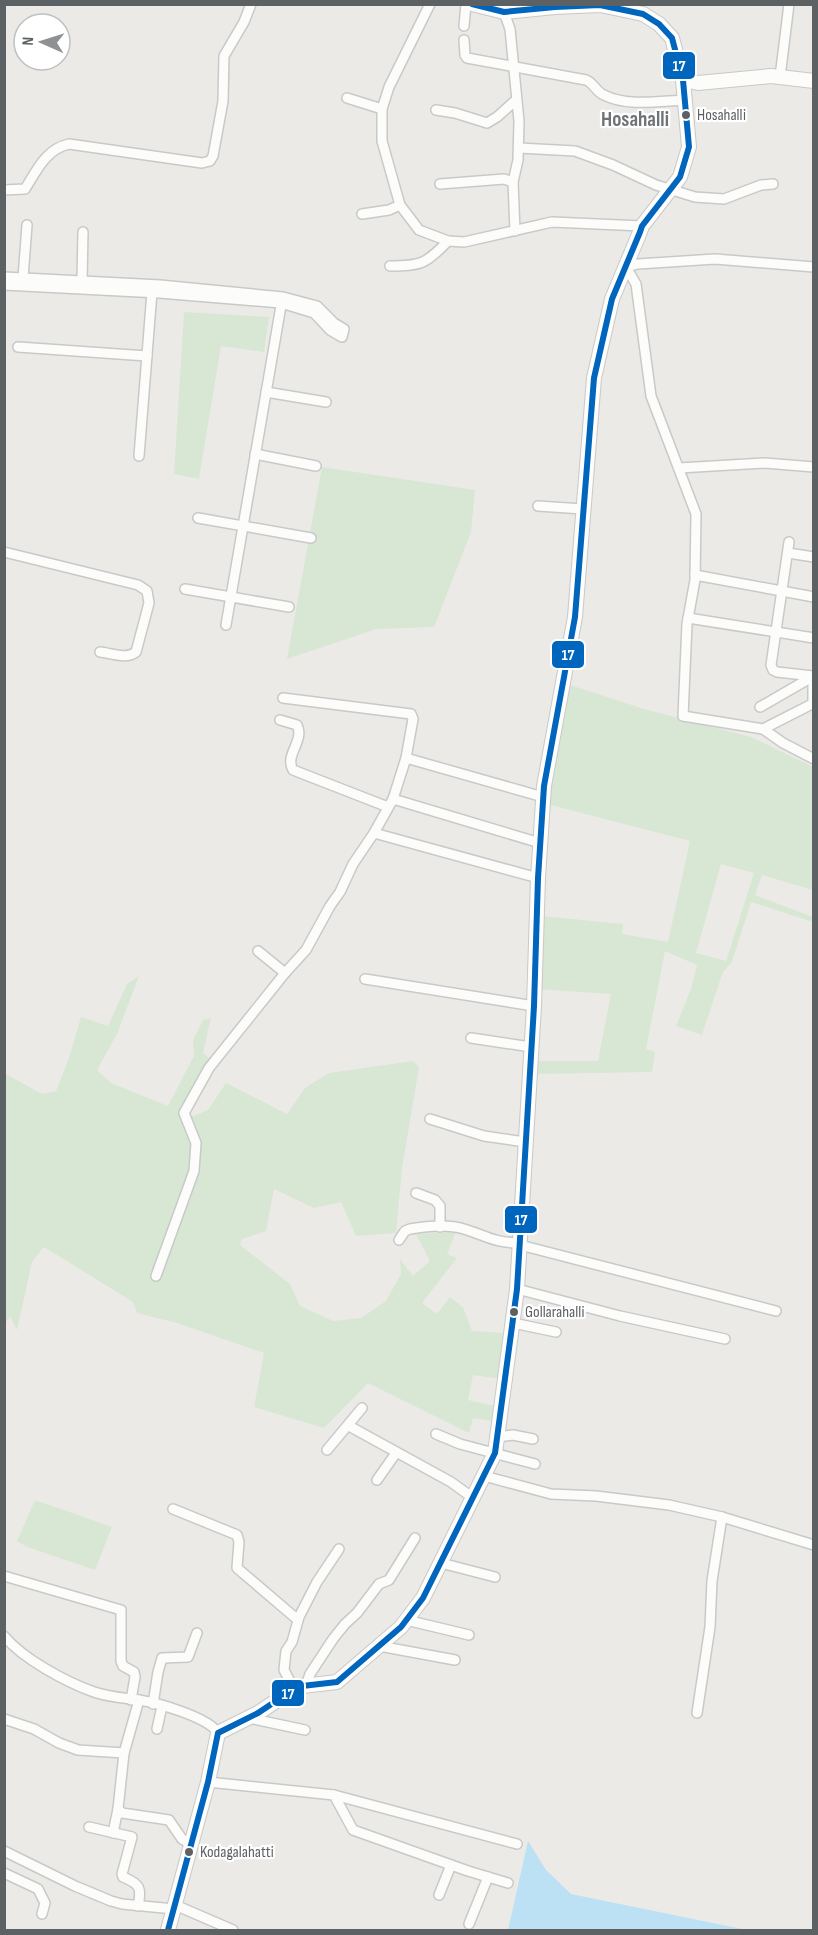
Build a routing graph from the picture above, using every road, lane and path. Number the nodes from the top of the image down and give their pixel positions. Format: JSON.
{"nodes":[{"id":1,"x":250,"y":4,"type":"edge"},
{"id":2,"x":430,"y":4,"type":"edge"},
{"id":3,"x":466,"y":4,"type":"edge"},
{"id":4,"x":472,"y":4,"type":"edge"},
{"id":5,"x":789,"y":4,"type":"edge"},
{"id":6,"x":544,"y":6,"type":"edge"},
{"id":7,"x":504,"y":8,"type":"edge"},
{"id":8,"x":464,"y":26,"type":"dead end"},
{"id":9,"x":464,"y":40,"type":"dead end"},
{"id":10,"x":514,"y":67,"type":"junction"},
{"id":11,"x":780,"y":77,"type":"junction"},
{"id":12,"x":683,"y":80,"type":"junction"},
{"id":13,"x":813,"y":81,"type":"edge"},
{"id":14,"x":347,"y":98,"type":"dead end"},
{"id":15,"x":516,"y":100,"type":"junction"},
{"id":16,"x":685,"y":100,"type":"junction"},
{"id":17,"x":382,"y":109,"type":"junction"},
{"id":18,"x":436,"y":110,"type":"dead end"},
{"id":19,"x":519,"y":148,"type":"junction"},
{"id":20,"x":513,"y":182,"type":"junction"},
{"id":21,"x":440,"y":184,"type":"dead end"},
{"id":22,"x":774,"y":184,"type":"dead end"},
{"id":23,"x":4,"y":190,"type":"edge"},
{"id":24,"x":669,"y":190,"type":"junction"},
{"id":25,"x":400,"y":205,"type":"junction"},
{"id":26,"x":362,"y":214,"type":"dead end"},
{"id":27,"x":27,"y":225,"type":"dead end"},
{"id":28,"x":642,"y":226,"type":"junction"},
{"id":29,"x":515,"y":231,"type":"junction"},
{"id":30,"x":83,"y":232,"type":"dead end"},
{"id":31,"x":448,"y":241,"type":"junction"},
{"id":32,"x":390,"y":266,"type":"dead end"},
{"id":33,"x":626,"y":267,"type":"junction"},
{"id":34,"x":813,"y":267,"type":"edge"},
{"id":35,"x":4,"y":278,"type":"edge"},
{"id":36,"x":23,"y":278,"type":"junction"},
{"id":37,"x":82,"y":281,"type":"junction"},
{"id":38,"x":4,"y":285,"type":"edge"},
{"id":39,"x":152,"y":292,"type":"junction"},
{"id":40,"x":282,"y":300,"type":"junction"},
{"id":41,"x":343,"y":333,"type":"dead end"},
{"id":42,"x":18,"y":347,"type":"dead end"},
{"id":43,"x":147,"y":356,"type":"junction"},
{"id":44,"x":266,"y":392,"type":"junction"},
{"id":45,"x":326,"y":402,"type":"dead end"},
{"id":46,"x":255,"y":454,"type":"junction"},
{"id":47,"x":139,"y":456,"type":"dead end"},
{"id":48,"x":316,"y":466,"type":"dead end"},
{"id":49,"x":813,"y":467,"type":"edge"},
{"id":50,"x":679,"y":468,"type":"junction"},
{"id":51,"x":538,"y":506,"type":"dead end"},
{"id":52,"x":583,"y":509,"type":"junction"},
{"id":53,"x":198,"y":518,"type":"dead end"},
{"id":54,"x":243,"y":526,"type":"junction"},
{"id":55,"x":311,"y":538,"type":"dead end"},
{"id":56,"x":789,"y":542,"type":"dead end"},
{"id":57,"x":4,"y":552,"type":"edge"},
{"id":58,"x":788,"y":553,"type":"junction"},
{"id":59,"x":813,"y":557,"type":"edge"},
{"id":60,"x":695,"y":575,"type":"junction"},
{"id":61,"x":184,"y":589,"type":"dead end"},
{"id":62,"x":782,"y":592,"type":"junction"},
{"id":63,"x":231,"y":597,"type":"junction"},
{"id":64,"x":813,"y":597,"type":"edge"},
{"id":65,"x":289,"y":607,"type":"dead end"},
{"id":66,"x":688,"y":618,"type":"junction"},
{"id":67,"x":226,"y":626,"type":"dead end"},
{"id":68,"x":776,"y":632,"type":"junction"},
{"id":69,"x":813,"y":638,"type":"edge"},
{"id":70,"x":100,"y":652,"type":"dead end"},
{"id":71,"x":813,"y":676,"type":"edge"},
{"id":72,"x":283,"y":698,"type":"dead end"},
{"id":73,"x":813,"y":704,"type":"edge"},
{"id":74,"x":760,"y":706,"type":"dead end"},
{"id":75,"x":280,"y":720,"type":"dead end"},
{"id":76,"x":763,"y":729,"type":"junction"},
{"id":77,"x":406,"y":758,"type":"junction"},
{"id":78,"x":813,"y":759,"type":"edge"},
{"id":79,"x":543,"y":797,"type":"junction"},
{"id":80,"x":390,"y":803,"type":"junction"},
{"id":81,"x":374,"y":833,"type":"junction"},
{"id":82,"x":540,"y":843,"type":"junction"},
{"id":83,"x":538,"y":878,"type":"junction"},
{"id":84,"x":258,"y":951,"type":"dead end"},
{"id":85,"x":285,"y":973,"type":"junction"},
{"id":86,"x":364,"y":979,"type":"dead end"},
{"id":87,"x":534,"y":1006,"type":"junction"},
{"id":88,"x":471,"y":1038,"type":"dead end"},
{"id":89,"x":531,"y":1047,"type":"junction"},
{"id":90,"x":430,"y":1119,"type":"dead end"},
{"id":91,"x":525,"y":1142,"type":"junction"},
{"id":92,"x":416,"y":1193,"type":"dead end"},
{"id":93,"x":440,"y":1227,"type":"junction"},
{"id":94,"x":399,"y":1240,"type":"dead end"},
{"id":95,"x":520,"y":1244,"type":"junction"},
{"id":96,"x":156,"y":1276,"type":"dead end"},
{"id":97,"x":517,"y":1289,"type":"junction"},
{"id":98,"x":776,"y":1311,"type":"dead end"},
{"id":99,"x":513,"y":1323,"type":"junction"},
{"id":100,"x":556,"y":1332,"type":"dead end"},
{"id":101,"x":725,"y":1339,"type":"dead end"},
{"id":102,"x":362,"y":1408,"type":"dead end"},
{"id":103,"x":349,"y":1426,"type":"junction"},
{"id":104,"x":436,"y":1434,"type":"dead end"},
{"id":105,"x":497,"y":1437,"type":"junction"},
{"id":106,"x":533,"y":1439,"type":"dead end"},
{"id":107,"x":327,"y":1450,"type":"dead end"},
{"id":108,"x":396,"y":1453,"type":"junction"},
{"id":109,"x":495,"y":1453,"type":"junction"},
{"id":110,"x":535,"y":1464,"type":"dead end"},
{"id":111,"x":484,"y":1476,"type":"junction"},
{"id":112,"x":377,"y":1480,"type":"dead end"},
{"id":113,"x":473,"y":1498,"type":"junction"},
{"id":114,"x":173,"y":1509,"type":"dead end"},
{"id":115,"x":722,"y":1517,"type":"junction"},
{"id":116,"x":415,"y":1538,"type":"dead end"},
{"id":117,"x":813,"y":1545,"type":"edge"},
{"id":118,"x":339,"y":1549,"type":"dead end"},
{"id":119,"x":441,"y":1563,"type":"junction"},
{"id":120,"x":4,"y":1576,"type":"edge"},
{"id":121,"x":495,"y":1577,"type":"dead end"},
{"id":122,"x":298,"y":1620,"type":"junction"},
{"id":123,"x":406,"y":1620,"type":"junction"},
{"id":124,"x":197,"y":1633,"type":"dead end"},
{"id":125,"x":469,"y":1635,"type":"dead end"},
{"id":126,"x":4,"y":1636,"type":"edge"},
{"id":127,"x":379,"y":1646,"type":"junction"},
{"id":128,"x":455,"y":1660,"type":"dead end"},
{"id":129,"x":300,"y":1687,"type":"junction"},
{"id":130,"x":135,"y":1700,"type":"junction"},
{"id":131,"x":158,"y":1705,"type":"junction"},
{"id":132,"x":697,"y":1713,"type":"dead end"},
{"id":133,"x":249,"y":1718,"type":"junction"},
{"id":134,"x":4,"y":1720,"type":"edge"},
{"id":135,"x":4,"y":1729,"type":"edge"},
{"id":136,"x":157,"y":1729,"type":"dead end"},
{"id":137,"x":304,"y":1730,"type":"dead end"},
{"id":138,"x":218,"y":1733,"type":"junction"},
{"id":139,"x":124,"y":1753,"type":"junction"},
{"id":140,"x":208,"y":1782,"type":"junction"},
{"id":141,"x":334,"y":1795,"type":"junction"},
{"id":142,"x":118,"y":1809,"type":"junction"},
{"id":143,"x":89,"y":1827,"type":"dead end"},
{"id":144,"x":113,"y":1833,"type":"junction"},
{"id":145,"x":191,"y":1844,"type":"junction"},
{"id":146,"x":517,"y":1844,"type":"dead end"},
{"id":147,"x":4,"y":1851,"type":"edge"},
{"id":148,"x":450,"y":1865,"type":"junction"},
{"id":149,"x":4,"y":1873,"type":"edge"},
{"id":150,"x":488,"y":1877,"type":"junction"},
{"id":151,"x":508,"y":1883,"type":"dead end"},
{"id":152,"x":439,"y":1895,"type":"dead end"},
{"id":153,"x":138,"y":1906,"type":"junction"},
{"id":154,"x":175,"y":1907,"type":"junction"},
{"id":155,"x":42,"y":1914,"type":"dead end"},
{"id":156,"x":469,"y":1924,"type":"dead end"},
{"id":157,"x":168,"y":1930,"type":"edge"},
{"id":158,"x":233,"y":1930,"type":"edge"}],
"edges":[{"from":1,"to":23,"type":"street"},
{"from":2,"to":17,"type":"street"},
{"from":3,"to":8,"type":"street"},
{"from":4,"to":7,"type":"street"},
{"from":5,"to":11,"type":"street"},
{"from":6,"to":7,"type":"street"},
{"from":6,"to":12,"type":"street"},
{"from":7,"to":10,"type":"street"},
{"from":9,"to":10,"type":"street"},
{"from":10,"to":15,"type":"street"},
{"from":10,"to":16,"type":"street"},
{"from":11,"to":12,"type":"street"},
{"from":11,"to":13,"type":"street"},
{"from":12,"to":16,"type":"street"},
{"from":14,"to":17,"type":"street"},
{"from":15,"to":18,"type":"street"},
{"from":15,"to":19,"type":"street"},
{"from":16,"to":24,"type":"street"},
{"from":17,"to":25,"type":"street"},
{"from":19,"to":20,"type":"street"},
{"from":19,"to":24,"type":"street"},
{"from":20,"to":21,"type":"street"},
{"from":20,"to":29,"type":"street"},
{"from":22,"to":24,"type":"street"},
{"from":24,"to":28,"type":"street"},
{"from":25,"to":26,"type":"street"},
{"from":25,"to":31,"type":"street"},
{"from":27,"to":36,"type":"street"},
{"from":28,"to":29,"type":"street"},
{"from":28,"to":33,"type":"street"},
{"from":29,"to":31,"type":"street"},
{"from":30,"to":37,"type":"street"},
{"from":31,"to":32,"type":"street"},
{"from":33,"to":34,"type":"street"},
{"from":33,"to":50,"type":"street"},
{"from":33,"to":52,"type":"street"},
{"from":35,"to":36,"type":"street"},
{"from":36,"to":37,"type":"street"},
{"from":37,"to":40,"type":"street"},
{"from":38,"to":39,"type":"street"},
{"from":39,"to":40,"type":"street"},
{"from":39,"to":43,"type":"street"},
{"from":40,"to":41,"type":"street"},
{"from":40,"to":44,"type":"street"},
{"from":42,"to":43,"type":"street"},
{"from":43,"to":47,"type":"street"},
{"from":44,"to":45,"type":"street"},
{"from":44,"to":46,"type":"street"},
{"from":46,"to":48,"type":"street"},
{"from":46,"to":54,"type":"street"},
{"from":49,"to":50,"type":"street"},
{"from":50,"to":60,"type":"street"},
{"from":51,"to":52,"type":"street"},
{"from":52,"to":79,"type":"street"},
{"from":53,"to":54,"type":"street"},
{"from":54,"to":55,"type":"street"},
{"from":54,"to":63,"type":"street"},
{"from":56,"to":58,"type":"street"},
{"from":57,"to":70,"type":"street"},
{"from":58,"to":59,"type":"street"},
{"from":58,"to":62,"type":"street"},
{"from":60,"to":62,"type":"street"},
{"from":60,"to":66,"type":"street"},
{"from":61,"to":63,"type":"street"},
{"from":62,"to":64,"type":"street"},
{"from":62,"to":68,"type":"street"},
{"from":63,"to":65,"type":"street"},
{"from":63,"to":67,"type":"street"},
{"from":66,"to":68,"type":"street"},
{"from":66,"to":76,"type":"street"},
{"from":68,"to":69,"type":"street"},
{"from":68,"to":71,"type":"street"},
{"from":71,"to":73,"type":"street"},
{"from":71,"to":74,"type":"street"},
{"from":72,"to":77,"type":"street"},
{"from":73,"to":76,"type":"street"},
{"from":75,"to":80,"type":"street"},
{"from":76,"to":78,"type":"street"},
{"from":77,"to":79,"type":"street"},
{"from":77,"to":80,"type":"street"},
{"from":79,"to":82,"type":"street"},
{"from":80,"to":81,"type":"street"},
{"from":80,"to":82,"type":"street"},
{"from":81,"to":83,"type":"street"},
{"from":81,"to":85,"type":"street"},
{"from":82,"to":83,"type":"street"},
{"from":83,"to":87,"type":"street"},
{"from":84,"to":85,"type":"street"},
{"from":85,"to":96,"type":"street"},
{"from":86,"to":87,"type":"street"},
{"from":87,"to":89,"type":"street"},
{"from":88,"to":89,"type":"street"},
{"from":89,"to":91,"type":"street"},
{"from":90,"to":91,"type":"street"},
{"from":91,"to":95,"type":"street"},
{"from":92,"to":93,"type":"street"},
{"from":93,"to":94,"type":"street"},
{"from":93,"to":95,"type":"street"},
{"from":95,"to":97,"type":"street"},
{"from":95,"to":98,"type":"street"},
{"from":97,"to":99,"type":"street"},
{"from":97,"to":101,"type":"street"},
{"from":99,"to":100,"type":"street"},
{"from":99,"to":105,"type":"street"},
{"from":102,"to":103,"type":"street"},
{"from":103,"to":107,"type":"street"},
{"from":103,"to":108,"type":"street"},
{"from":104,"to":109,"type":"street"},
{"from":105,"to":106,"type":"street"},
{"from":105,"to":109,"type":"street"},
{"from":108,"to":112,"type":"street"},
{"from":108,"to":113,"type":"street"},
{"from":109,"to":110,"type":"street"},
{"from":109,"to":111,"type":"street"},
{"from":111,"to":113,"type":"street"},
{"from":111,"to":115,"type":"street"},
{"from":113,"to":119,"type":"street"},
{"from":114,"to":122,"type":"street"},
{"from":115,"to":117,"type":"street"},
{"from":115,"to":132,"type":"street"},
{"from":116,"to":129,"type":"street"},
{"from":118,"to":122,"type":"street"},
{"from":119,"to":121,"type":"street"},
{"from":119,"to":123,"type":"street"},
{"from":120,"to":130,"type":"street"},
{"from":122,"to":129,"type":"street"},
{"from":123,"to":125,"type":"street"},
{"from":123,"to":127,"type":"street"},
{"from":124,"to":131,"type":"street"},
{"from":126,"to":130,"type":"street"},
{"from":127,"to":128,"type":"street"},
{"from":127,"to":129,"type":"street"},
{"from":129,"to":133,"type":"street"},
{"from":130,"to":131,"type":"street"},
{"from":130,"to":139,"type":"street"},
{"from":131,"to":136,"type":"street"},
{"from":131,"to":138,"type":"street"},
{"from":133,"to":137,"type":"street"},
{"from":133,"to":138,"type":"street"},
{"from":134,"to":135,"type":"street"},
{"from":134,"to":139,"type":"street"},
{"from":138,"to":140,"type":"street"},
{"from":139,"to":142,"type":"street"},
{"from":140,"to":141,"type":"street"},
{"from":140,"to":145,"type":"street"},
{"from":141,"to":146,"type":"street"},
{"from":141,"to":148,"type":"street"},
{"from":142,"to":144,"type":"street"},
{"from":142,"to":145,"type":"street"},
{"from":143,"to":144,"type":"street"},
{"from":144,"to":153,"type":"street"},
{"from":145,"to":154,"type":"street"},
{"from":147,"to":153,"type":"street"},
{"from":148,"to":150,"type":"street"},
{"from":148,"to":152,"type":"street"},
{"from":149,"to":155,"type":"street"},
{"from":150,"to":151,"type":"street"},
{"from":150,"to":156,"type":"street"},
{"from":153,"to":154,"type":"street"},
{"from":154,"to":157,"type":"street"},
{"from":154,"to":158,"type":"street"}]}
